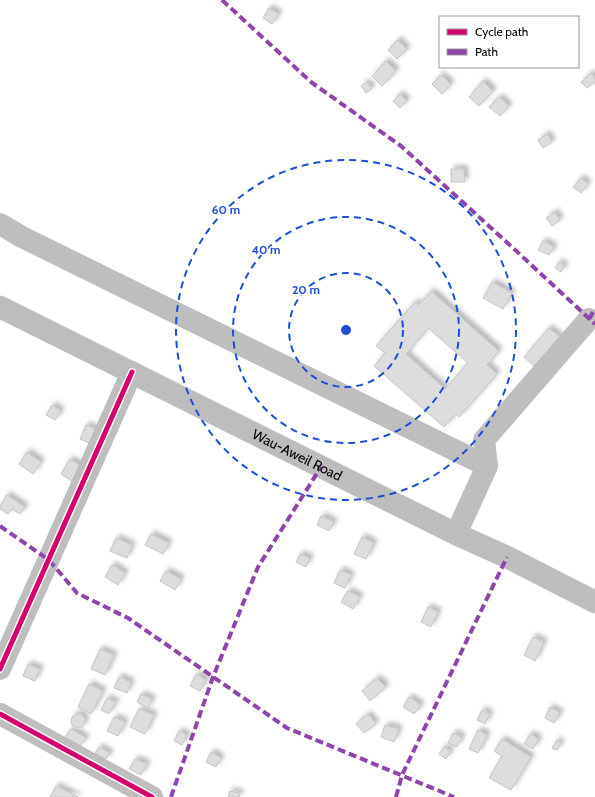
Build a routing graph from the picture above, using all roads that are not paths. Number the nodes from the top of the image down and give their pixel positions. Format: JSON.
{"nodes":[{"id":1,"x":0,"y":224,"type":"edge"},
{"id":2,"x":0,"y":307,"type":"edge"},
{"id":3,"x":589,"y":319,"type":"dead end"},
{"id":4,"x":132,"y":372,"type":"junction"},
{"id":5,"x":486,"y":466,"type":"junction"},
{"id":6,"x":456,"y":534,"type":"junction"},
{"id":7,"x":595,"y":602,"type":"edge"},
{"id":8,"x":0,"y":669,"type":"edge"},
{"id":9,"x":0,"y":714,"type":"edge"},
{"id":10,"x":152,"y":797,"type":"edge"}],
"edges":[{"from":1,"to":5,"type":"street"},
{"from":2,"to":4,"type":"main road","name":"Wau-Aweil Road"},
{"from":3,"to":5,"type":"street"},
{"from":4,"to":6,"type":"main road","name":"Wau-Aweil Road"},
{"from":4,"to":8,"type":"street"},
{"from":5,"to":6,"type":"street"},
{"from":6,"to":7,"type":"main road","name":"Wau-Aweil Road"},
{"from":9,"to":10,"type":"street"}]}
